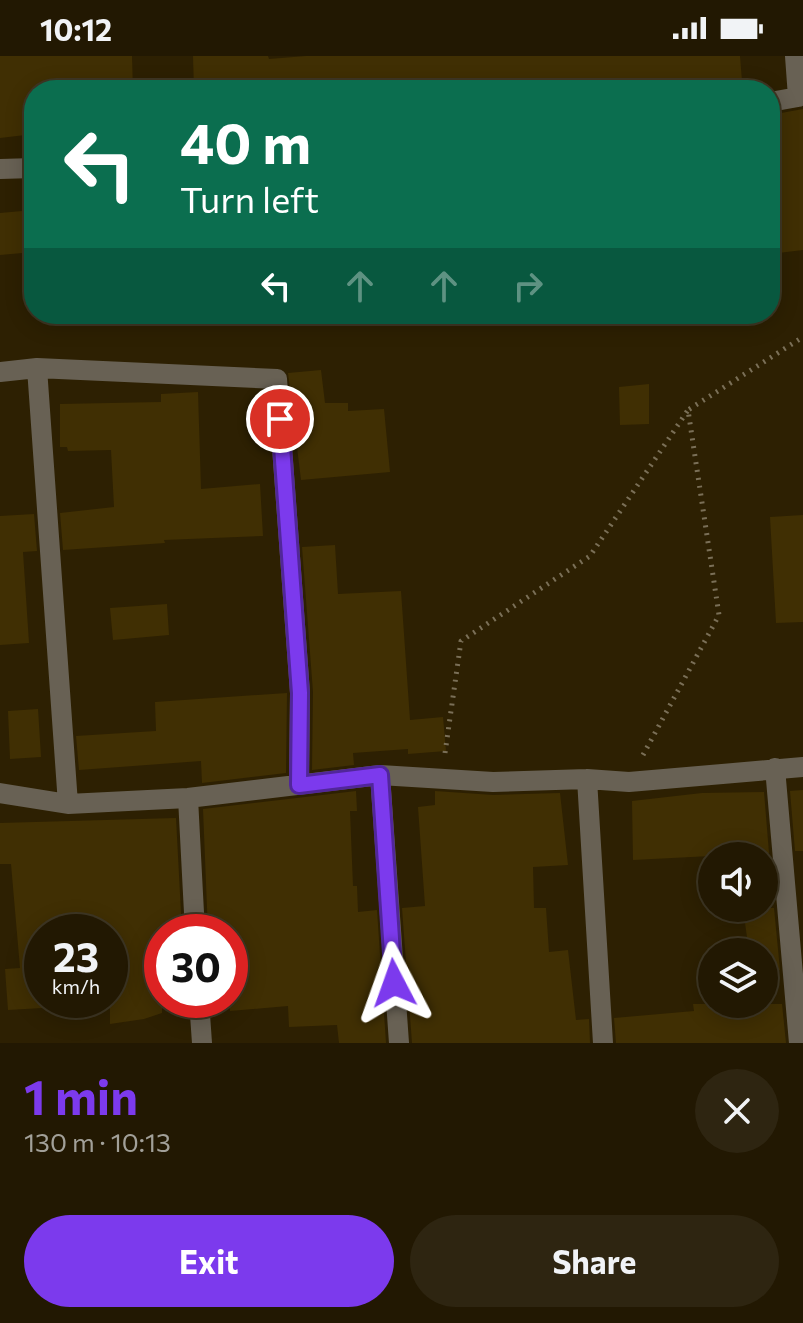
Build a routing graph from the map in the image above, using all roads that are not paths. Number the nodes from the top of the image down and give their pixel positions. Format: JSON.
{"nodes":[{"id":1,"x":795,"y":56,"type":"edge"},
{"id":2,"x":800,"y":97,"type":"edge"},
{"id":3,"x":780,"y":100,"type":"edge"},
{"id":4,"x":24,"y":168,"type":"edge"},
{"id":5,"x":0,"y":169,"type":"edge"},
{"id":6,"x":37,"y":368,"type":"junction"},
{"id":7,"x":0,"y":372,"type":"edge"},
{"id":8,"x":803,"y":767,"type":"edge"},
{"id":9,"x":775,"y":768,"type":"junction"},
{"id":10,"x":380,"y":775,"type":"junction"},
{"id":11,"x":587,"y":779,"type":"junction"},
{"id":12,"x":299,"y":785,"type":"junction"},
{"id":13,"x":0,"y":793,"type":"edge"},
{"id":14,"x":188,"y":798,"type":"junction"},
{"id":15,"x":68,"y":804,"type":"junction"},
{"id":16,"x":194,"y":914,"type":"edge"},
{"id":17,"x":798,"y":994,"type":"edge"},
{"id":18,"x":200,"y":1018,"type":"edge"},
{"id":19,"x":202,"y":1043,"type":"edge"},
{"id":20,"x":399,"y":1043,"type":"edge"},
{"id":21,"x":603,"y":1043,"type":"edge"},
{"id":22,"x":799,"y":1043,"type":"edge"}],
"edges":[{"from":1,"to":2,"type":"street"},
{"from":2,"to":3,"type":"street"},
{"from":4,"to":5,"type":"street"},
{"from":6,"to":7,"type":"street"},
{"from":6,"to":12,"type":"street"},
{"from":6,"to":15,"type":"street"},
{"from":8,"to":9,"type":"street"},
{"from":9,"to":11,"type":"street"},
{"from":9,"to":17,"type":"street"},
{"from":10,"to":11,"type":"street"},
{"from":10,"to":12,"type":"street"},
{"from":10,"to":20,"type":"street"},
{"from":11,"to":21,"type":"street"},
{"from":12,"to":14,"type":"street"},
{"from":13,"to":15,"type":"street"},
{"from":14,"to":15,"type":"street"},
{"from":14,"to":16,"type":"street"},
{"from":17,"to":22,"type":"street"},
{"from":18,"to":19,"type":"street"}]}
